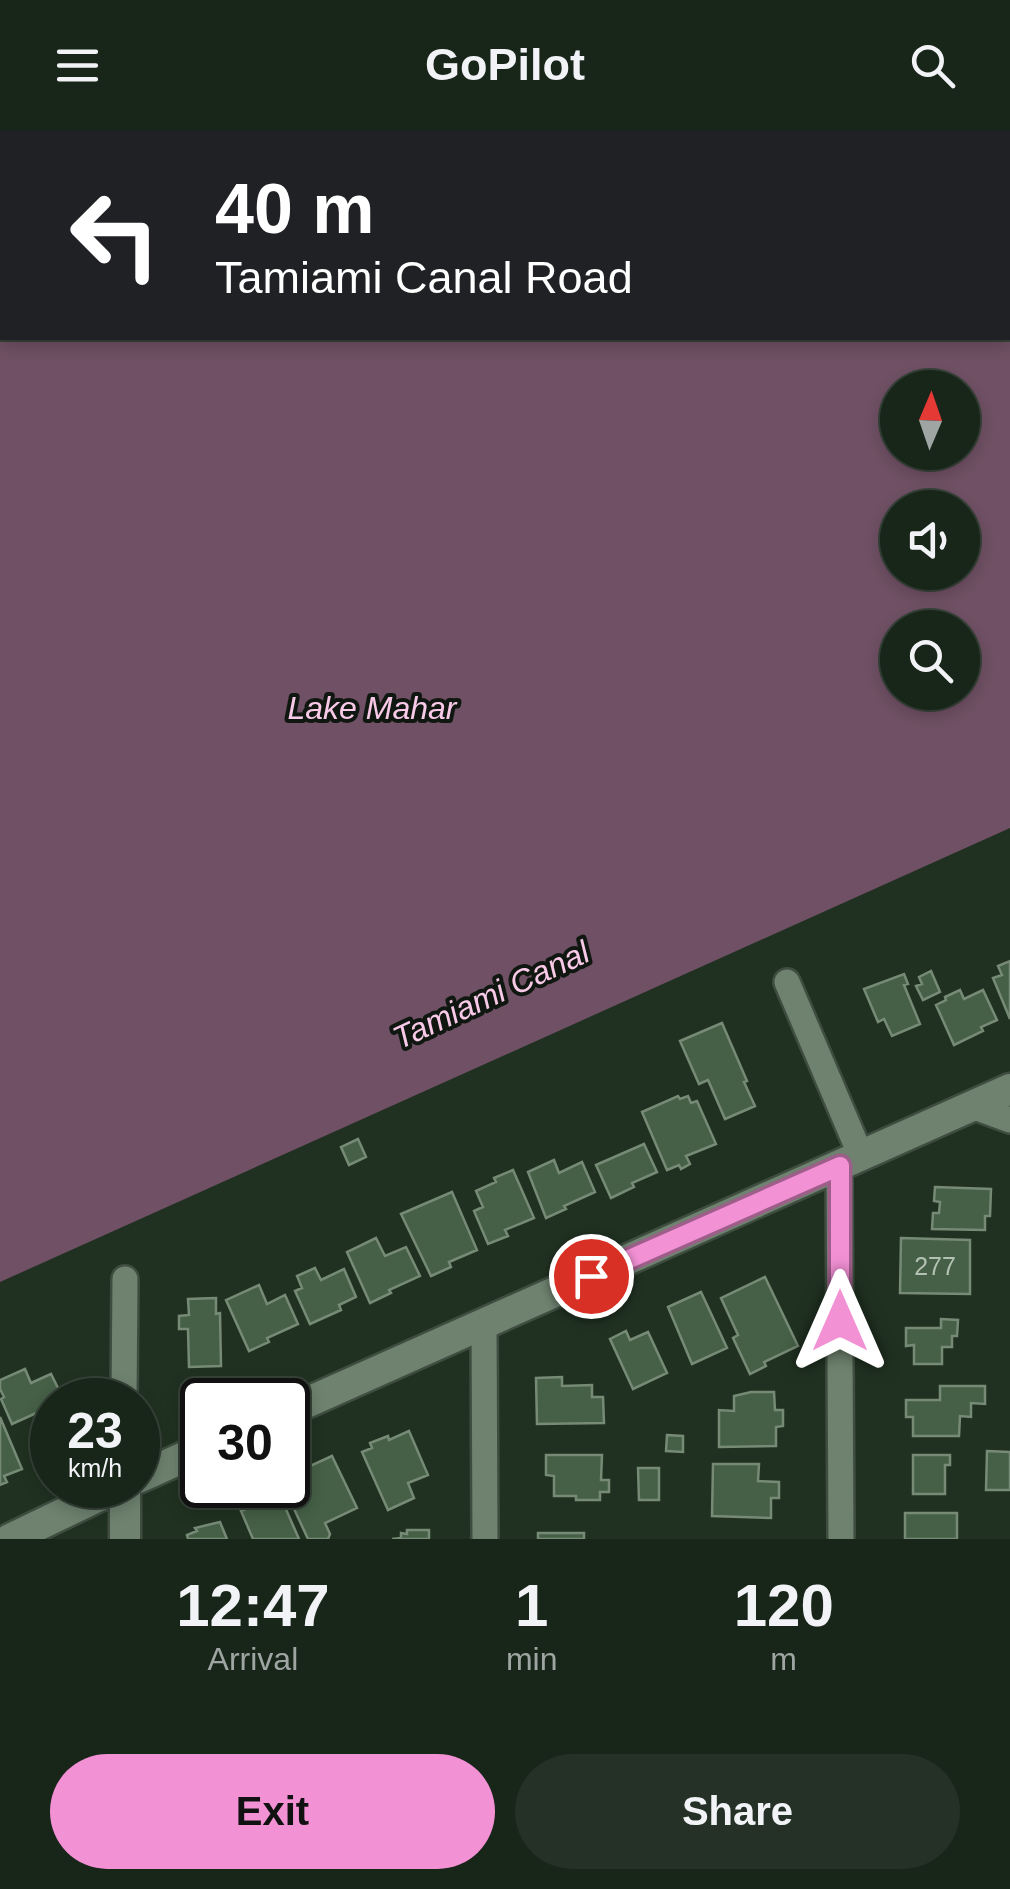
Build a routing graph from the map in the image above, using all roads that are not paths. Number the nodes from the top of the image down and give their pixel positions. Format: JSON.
{"nodes":[{"id":1,"x":787,"y":982,"type":"dead end"},
{"id":2,"x":1010,"y":1089,"type":"edge"},
{"id":3,"x":972,"y":1106,"type":"junction"},
{"id":4,"x":1010,"y":1120,"type":"edge"},
{"id":5,"x":851,"y":1161,"type":"junction"},
{"id":6,"x":124,"y":1279,"type":"dead end"},
{"id":7,"x":484,"y":1324,"type":"junction"},
{"id":8,"x":124,"y":1378,"type":"edge"},
{"id":9,"x":310,"y":1401,"type":"edge"},
{"id":10,"x":75,"y":1508,"type":"edge"},
{"id":11,"x":124,"y":1508,"type":"edge"},
{"id":12,"x":10,"y":1539,"type":"edge"},
{"id":13,"x":125,"y":1539,"type":"edge"},
{"id":14,"x":485,"y":1539,"type":"edge"},
{"id":15,"x":841,"y":1539,"type":"edge"}],
"edges":[{"from":1,"to":5,"type":"street"},
{"from":2,"to":3,"type":"street"},
{"from":3,"to":4,"type":"street"},
{"from":3,"to":5,"type":"street"},
{"from":5,"to":7,"type":"street"},
{"from":5,"to":15,"type":"street"},
{"from":6,"to":8,"type":"street"},
{"from":7,"to":9,"type":"street"},
{"from":7,"to":14,"type":"street"},
{"from":10,"to":12,"type":"street"},
{"from":11,"to":13,"type":"street"}]}
